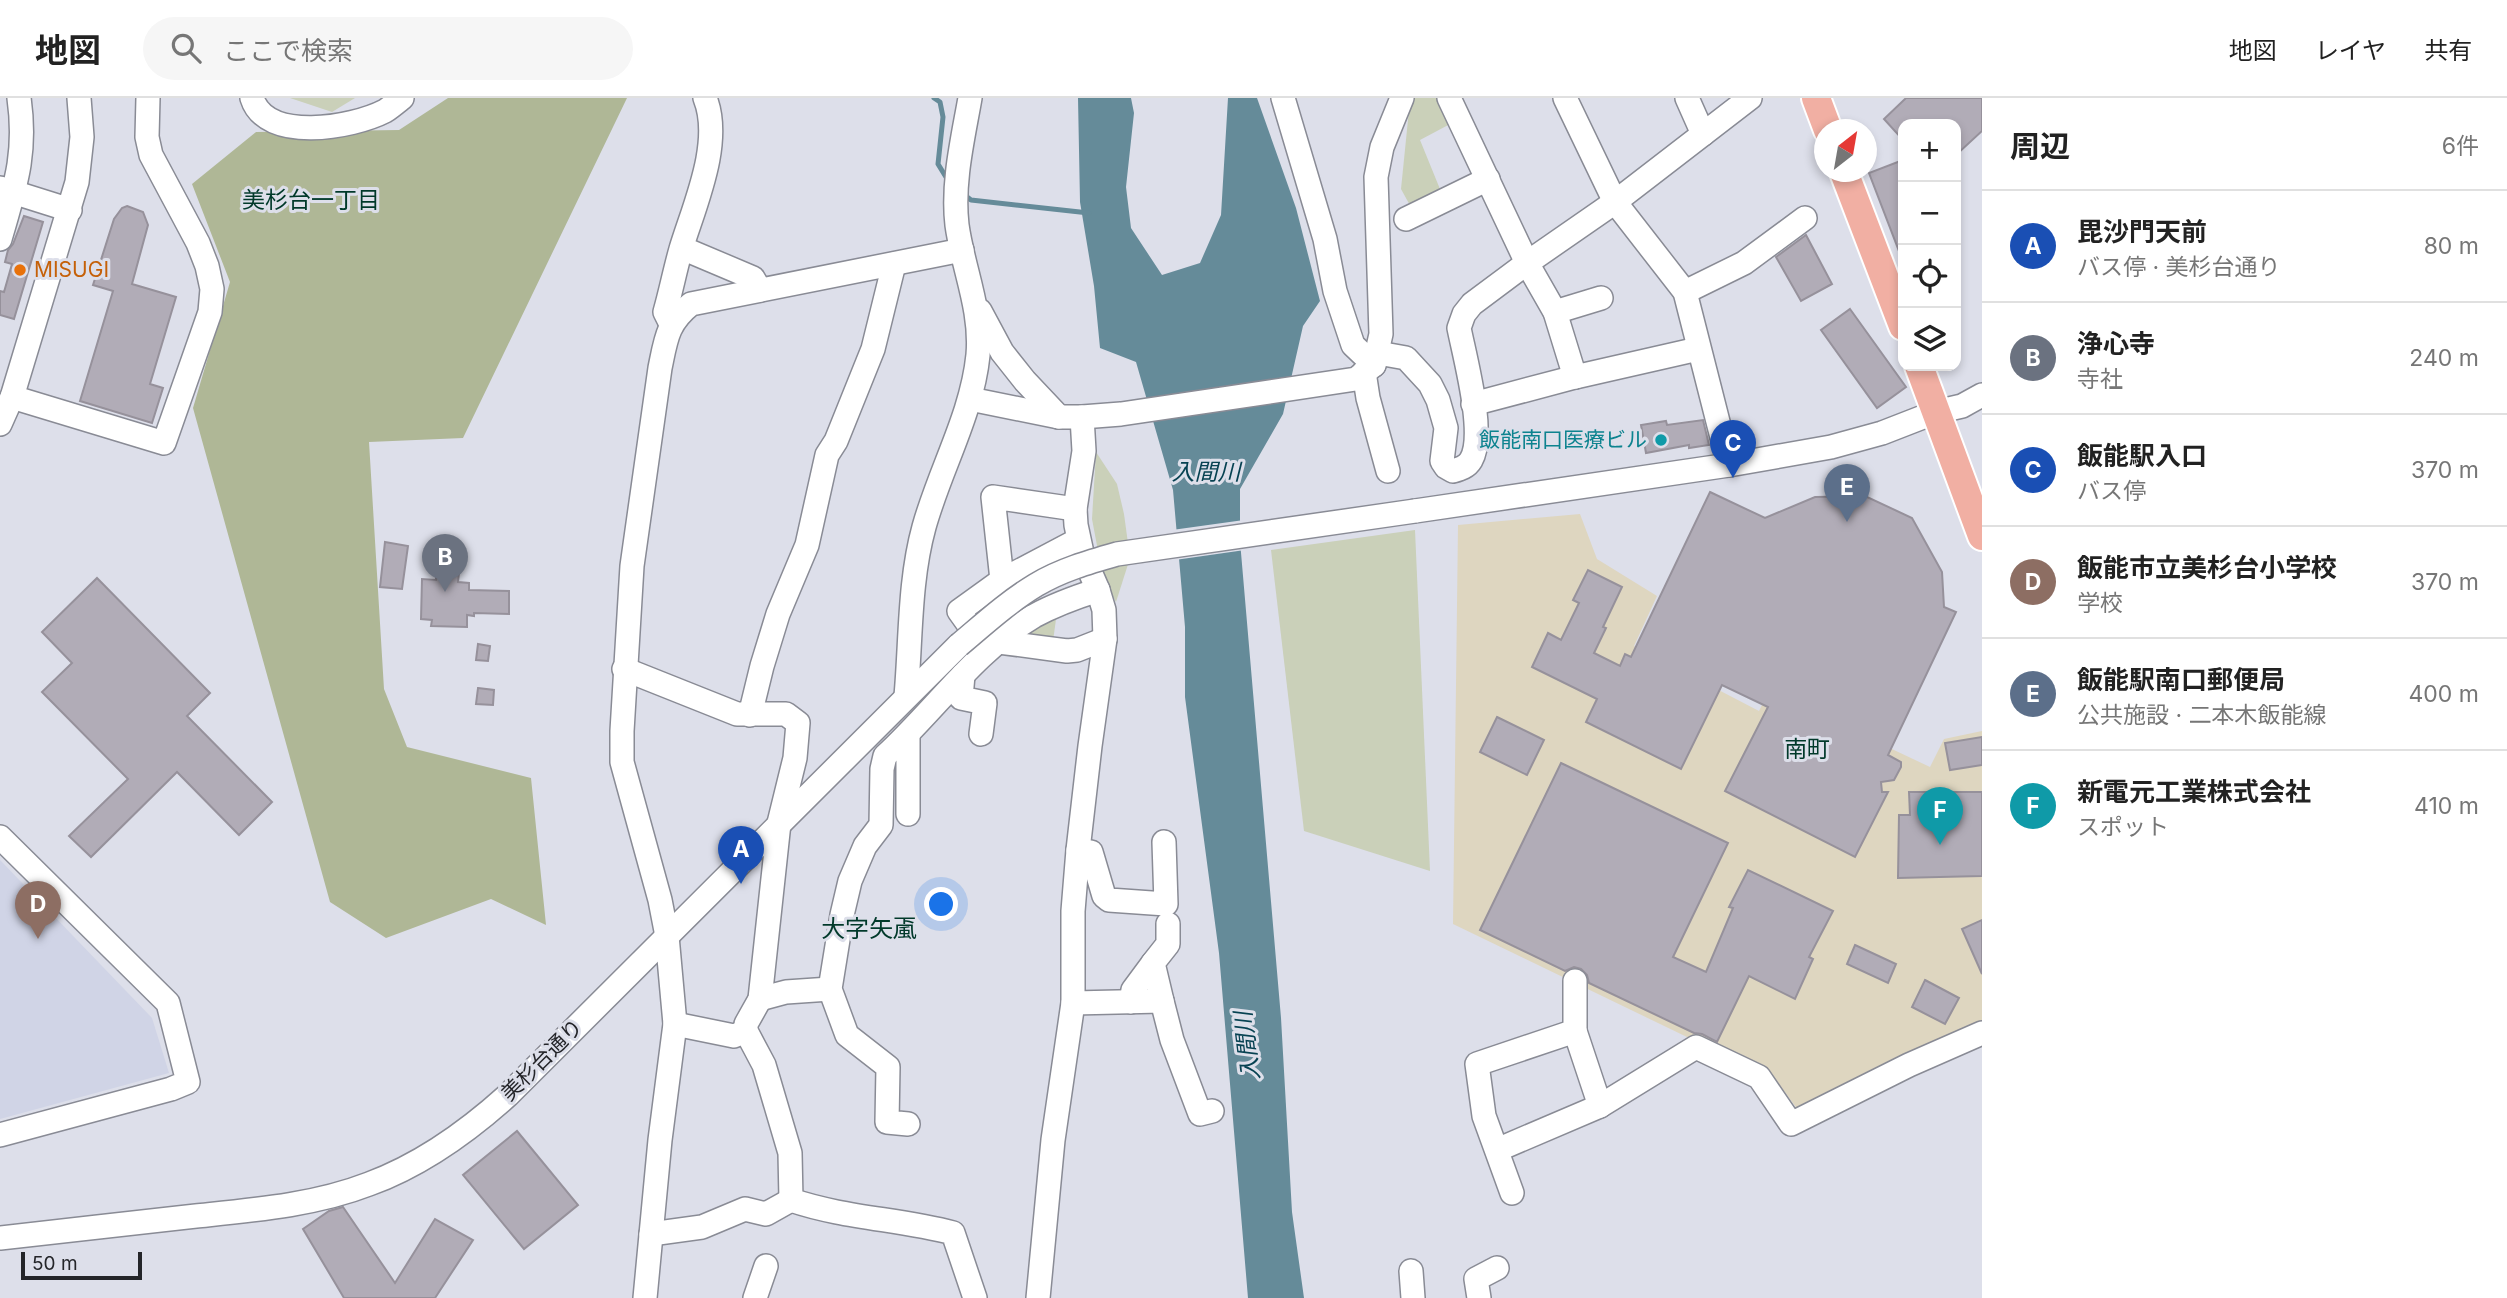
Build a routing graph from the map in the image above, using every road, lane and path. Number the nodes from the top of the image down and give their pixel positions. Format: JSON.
{"nodes":[{"id":1,"x":19,"y":98,"type":"edge"},
{"id":2,"x":79,"y":98,"type":"edge"},
{"id":3,"x":148,"y":98,"type":"edge"},
{"id":4,"x":252,"y":98,"type":"edge"},
{"id":5,"x":402,"y":98,"type":"edge"},
{"id":6,"x":705,"y":98,"type":"edge"},
{"id":7,"x":970,"y":98,"type":"edge"},
{"id":8,"x":1283,"y":98,"type":"edge"},
{"id":9,"x":1402,"y":98,"type":"edge"},
{"id":10,"x":1449,"y":98,"type":"edge"},
{"id":11,"x":1565,"y":98,"type":"edge"},
{"id":12,"x":1687,"y":98,"type":"edge"},
{"id":13,"x":1750,"y":98,"type":"edge"},
{"id":14,"x":1816,"y":98,"type":"edge"},
{"id":15,"x":1824,"y":119,"type":"edge"},
{"id":16,"x":1703,"y":134,"type":"junction"},
{"id":17,"x":1488,"y":179,"type":"junction"},
{"id":18,"x":1848,"y":182,"type":"edge"},
{"id":19,"x":7,"y":190,"type":"edge"},
{"id":20,"x":1615,"y":202,"type":"junction"},
{"id":21,"x":70,"y":210,"type":"junction"},
{"id":22,"x":1805,"y":218,"type":"dead end"},
{"id":23,"x":1406,"y":219,"type":"dead end"},
{"id":24,"x":0,"y":239,"type":"edge"},
{"id":25,"x":682,"y":248,"type":"junction"},
{"id":26,"x":962,"y":250,"type":"junction"},
{"id":27,"x":1527,"y":262,"type":"junction"},
{"id":28,"x":894,"y":264,"type":"junction"},
{"id":29,"x":760,"y":289,"type":"junction"},
{"id":30,"x":1685,"y":292,"type":"junction"},
{"id":31,"x":1601,"y":298,"type":"dead end"},
{"id":32,"x":975,"y":302,"type":"junction"},
{"id":33,"x":1555,"y":312,"type":"junction"},
{"id":34,"x":1898,"y":313,"type":"edge"},
{"id":35,"x":671,"y":324,"type":"junction"},
{"id":36,"x":1698,"y":349,"type":"junction"},
{"id":37,"x":1367,"y":368,"type":"junction"},
{"id":38,"x":1921,"y":371,"type":"edge"},
{"id":39,"x":1575,"y":377,"type":"junction"},
{"id":40,"x":1982,"y":382,"type":"edge"},
{"id":41,"x":1982,"y":395,"type":"edge"},
{"id":42,"x":12,"y":397,"type":"junction"},
{"id":43,"x":970,"y":399,"type":"junction"},
{"id":44,"x":1473,"y":404,"type":"junction"},
{"id":45,"x":1936,"y":412,"type":"junction"},
{"id":46,"x":1071,"y":417,"type":"junction"},
{"id":47,"x":0,"y":424,"type":"edge"},
{"id":48,"x":1729,"y":465,"type":"junction"},
{"id":49,"x":1388,"y":471,"type":"dead end"},
{"id":50,"x":1973,"y":490,"type":"edge"},
{"id":51,"x":1075,"y":509,"type":"junction"},
{"id":52,"x":1982,"y":536,"type":"edge"},
{"id":53,"x":1078,"y":540,"type":"junction"},
{"id":54,"x":1002,"y":580,"type":"junction"},
{"id":55,"x":1098,"y":590,"type":"junction"},
{"id":56,"x":1105,"y":639,"type":"junction"},
{"id":57,"x":993,"y":647,"type":"junction"},
{"id":58,"x":624,"y":669,"type":"junction"},
{"id":59,"x":963,"y":676,"type":"junction"},
{"id":60,"x":906,"y":696,"type":"junction"},
{"id":61,"x":750,"y":715,"type":"junction"},
{"id":62,"x":981,"y":734,"type":"dead end"},
{"id":63,"x":908,"y":735,"type":"junction"},
{"id":64,"x":908,"y":814,"type":"dead end"},
{"id":65,"x":779,"y":823,"type":"junction"},
{"id":66,"x":0,"y":837,"type":"edge"},
{"id":67,"x":1164,"y":842,"type":"dead end"},
{"id":68,"x":1079,"y":850,"type":"junction"},
{"id":69,"x":1168,"y":925,"type":"dead end"},
{"id":70,"x":667,"y":936,"type":"junction"},
{"id":71,"x":1153,"y":963,"type":"junction"},
{"id":72,"x":1575,"y":981,"type":"dead end"},
{"id":73,"x":830,"y":989,"type":"junction"},
{"id":74,"x":760,"y":999,"type":"junction"},
{"id":75,"x":1162,"y":1001,"type":"junction"},
{"id":76,"x":1131,"y":1002,"type":"junction"},
{"id":77,"x":1073,"y":1003,"type":"junction"},
{"id":78,"x":675,"y":1024,"type":"junction"},
{"id":79,"x":746,"y":1031,"type":"junction"},
{"id":80,"x":1575,"y":1031,"type":"junction"},
{"id":81,"x":1982,"y":1033,"type":"edge"},
{"id":82,"x":1600,"y":1106,"type":"junction"},
{"id":83,"x":1212,"y":1111,"type":"dead end"},
{"id":84,"x":908,"y":1124,"type":"dead end"},
{"id":85,"x":0,"y":1135,"type":"edge"},
{"id":86,"x":1497,"y":1150,"type":"junction"},
{"id":87,"x":1512,"y":1193,"type":"dead end"},
{"id":88,"x":791,"y":1200,"type":"junction"},
{"id":89,"x":651,"y":1234,"type":"junction"},
{"id":90,"x":0,"y":1238,"type":"edge"},
{"id":91,"x":766,"y":1266,"type":"dead end"},
{"id":92,"x":1497,"y":1268,"type":"dead end"},
{"id":93,"x":1411,"y":1270,"type":"dead end"},
{"id":94,"x":761,"y":1296,"type":"edge"},
{"id":95,"x":645,"y":1298,"type":"edge"},
{"id":96,"x":975,"y":1298,"type":"edge"},
{"id":97,"x":1038,"y":1298,"type":"edge"},
{"id":98,"x":1413,"y":1298,"type":"edge"},
{"id":99,"x":1479,"y":1298,"type":"edge"}],
"edges":[{"from":1,"to":19,"type":"street"},
{"from":2,"to":21,"type":"street"},
{"from":3,"to":42,"type":"street"},
{"from":4,"to":5,"type":"street"},
{"from":6,"to":25,"type":"street"},
{"from":7,"to":26,"type":"street"},
{"from":8,"to":37,"type":"street"},
{"from":9,"to":37,"type":"street"},
{"from":10,"to":17,"type":"street"},
{"from":11,"to":20,"type":"street"},
{"from":12,"to":16,"type":"street"},
{"from":13,"to":16,"type":"street"},
{"from":14,"to":15,"type":"main road"},
{"from":16,"to":20,"type":"street"},
{"from":17,"to":23,"type":"street"},
{"from":17,"to":27,"type":"street"},
{"from":18,"to":34,"type":"main road"},
{"from":19,"to":21,"type":"street"},
{"from":19,"to":24,"type":"street"},
{"from":20,"to":27,"type":"street"},
{"from":20,"to":30,"type":"street"},
{"from":21,"to":42,"type":"street"},
{"from":22,"to":30,"type":"street"},
{"from":25,"to":29,"type":"street"},
{"from":25,"to":35,"type":"street"},
{"from":26,"to":28,"type":"street"},
{"from":26,"to":32,"type":"street"},
{"from":27,"to":33,"type":"street"},
{"from":27,"to":44,"type":"street"},
{"from":28,"to":29,"type":"street"},
{"from":28,"to":61,"type":"street"},
{"from":29,"to":35,"type":"street"},
{"from":30,"to":36,"type":"street"},
{"from":31,"to":33,"type":"street"},
{"from":32,"to":43,"type":"street"},
{"from":32,"to":46,"type":"street"},
{"from":33,"to":39,"type":"street"},
{"from":35,"to":58,"type":"street"},
{"from":36,"to":39,"type":"street"},
{"from":36,"to":48,"type":"street"},
{"from":37,"to":44,"type":"street"},
{"from":37,"to":46,"type":"street"},
{"from":37,"to":49,"type":"street"},
{"from":38,"to":45,"type":"main road"},
{"from":39,"to":44,"type":"street"},
{"from":40,"to":45,"type":"street"},
{"from":41,"to":45,"type":"street"},
{"from":42,"to":47,"type":"street"},
{"from":43,"to":46,"type":"street"},
{"from":43,"to":60,"type":"street"},
{"from":45,"to":48,"type":"street","name":"美杉台通り"},
{"from":45,"to":50,"type":"main road"},
{"from":46,"to":51,"type":"street"},
{"from":48,"to":60,"type":"street","name":"美杉台通り","bridge":true},
{"from":50,"to":52,"type":"main road"},
{"from":51,"to":53,"type":"street"},
{"from":51,"to":54,"type":"street"},
{"from":53,"to":54,"type":"street"},
{"from":53,"to":55,"type":"street"},
{"from":54,"to":57,"type":"street"},
{"from":55,"to":56,"type":"street"},
{"from":55,"to":57,"type":"street"},
{"from":56,"to":57,"type":"street"},
{"from":56,"to":68,"type":"street"},
{"from":57,"to":59,"type":"street"},
{"from":58,"to":61,"type":"street"},
{"from":58,"to":70,"type":"street"},
{"from":59,"to":62,"type":"street"},
{"from":59,"to":63,"type":"street"},
{"from":60,"to":65,"type":"street","name":"美杉台通り"},
{"from":61,"to":65,"type":"street"},
{"from":63,"to":64,"type":"street"},
{"from":63,"to":73,"type":"street"},
{"from":65,"to":70,"type":"street","name":"美杉台通り"},
{"from":65,"to":74,"type":"street"},
{"from":66,"to":85,"type":"street"},
{"from":67,"to":68,"type":"street"},
{"from":68,"to":77,"type":"street"},
{"from":69,"to":71,"type":"street"},
{"from":70,"to":78,"type":"street"},
{"from":70,"to":90,"type":"street","name":"美杉台通り"},
{"from":71,"to":75,"type":"street"},
{"from":71,"to":76,"type":"street"},
{"from":72,"to":80,"type":"street"},
{"from":73,"to":74,"type":"street"},
{"from":73,"to":84,"type":"street"},
{"from":74,"to":79,"type":"street"},
{"from":75,"to":76,"type":"street"},
{"from":75,"to":83,"type":"street"},
{"from":76,"to":77,"type":"street"},
{"from":77,"to":97,"type":"street"},
{"from":78,"to":79,"type":"street"},
{"from":78,"to":89,"type":"street"},
{"from":79,"to":88,"type":"street"},
{"from":80,"to":82,"type":"street"},
{"from":80,"to":86,"type":"street"},
{"from":81,"to":82,"type":"street"},
{"from":82,"to":86,"type":"street"},
{"from":86,"to":87,"type":"street"},
{"from":88,"to":89,"type":"street"},
{"from":88,"to":96,"type":"street"},
{"from":89,"to":95,"type":"street"},
{"from":91,"to":94,"type":"street"},
{"from":92,"to":99,"type":"street"},
{"from":93,"to":98,"type":"street"}]}
